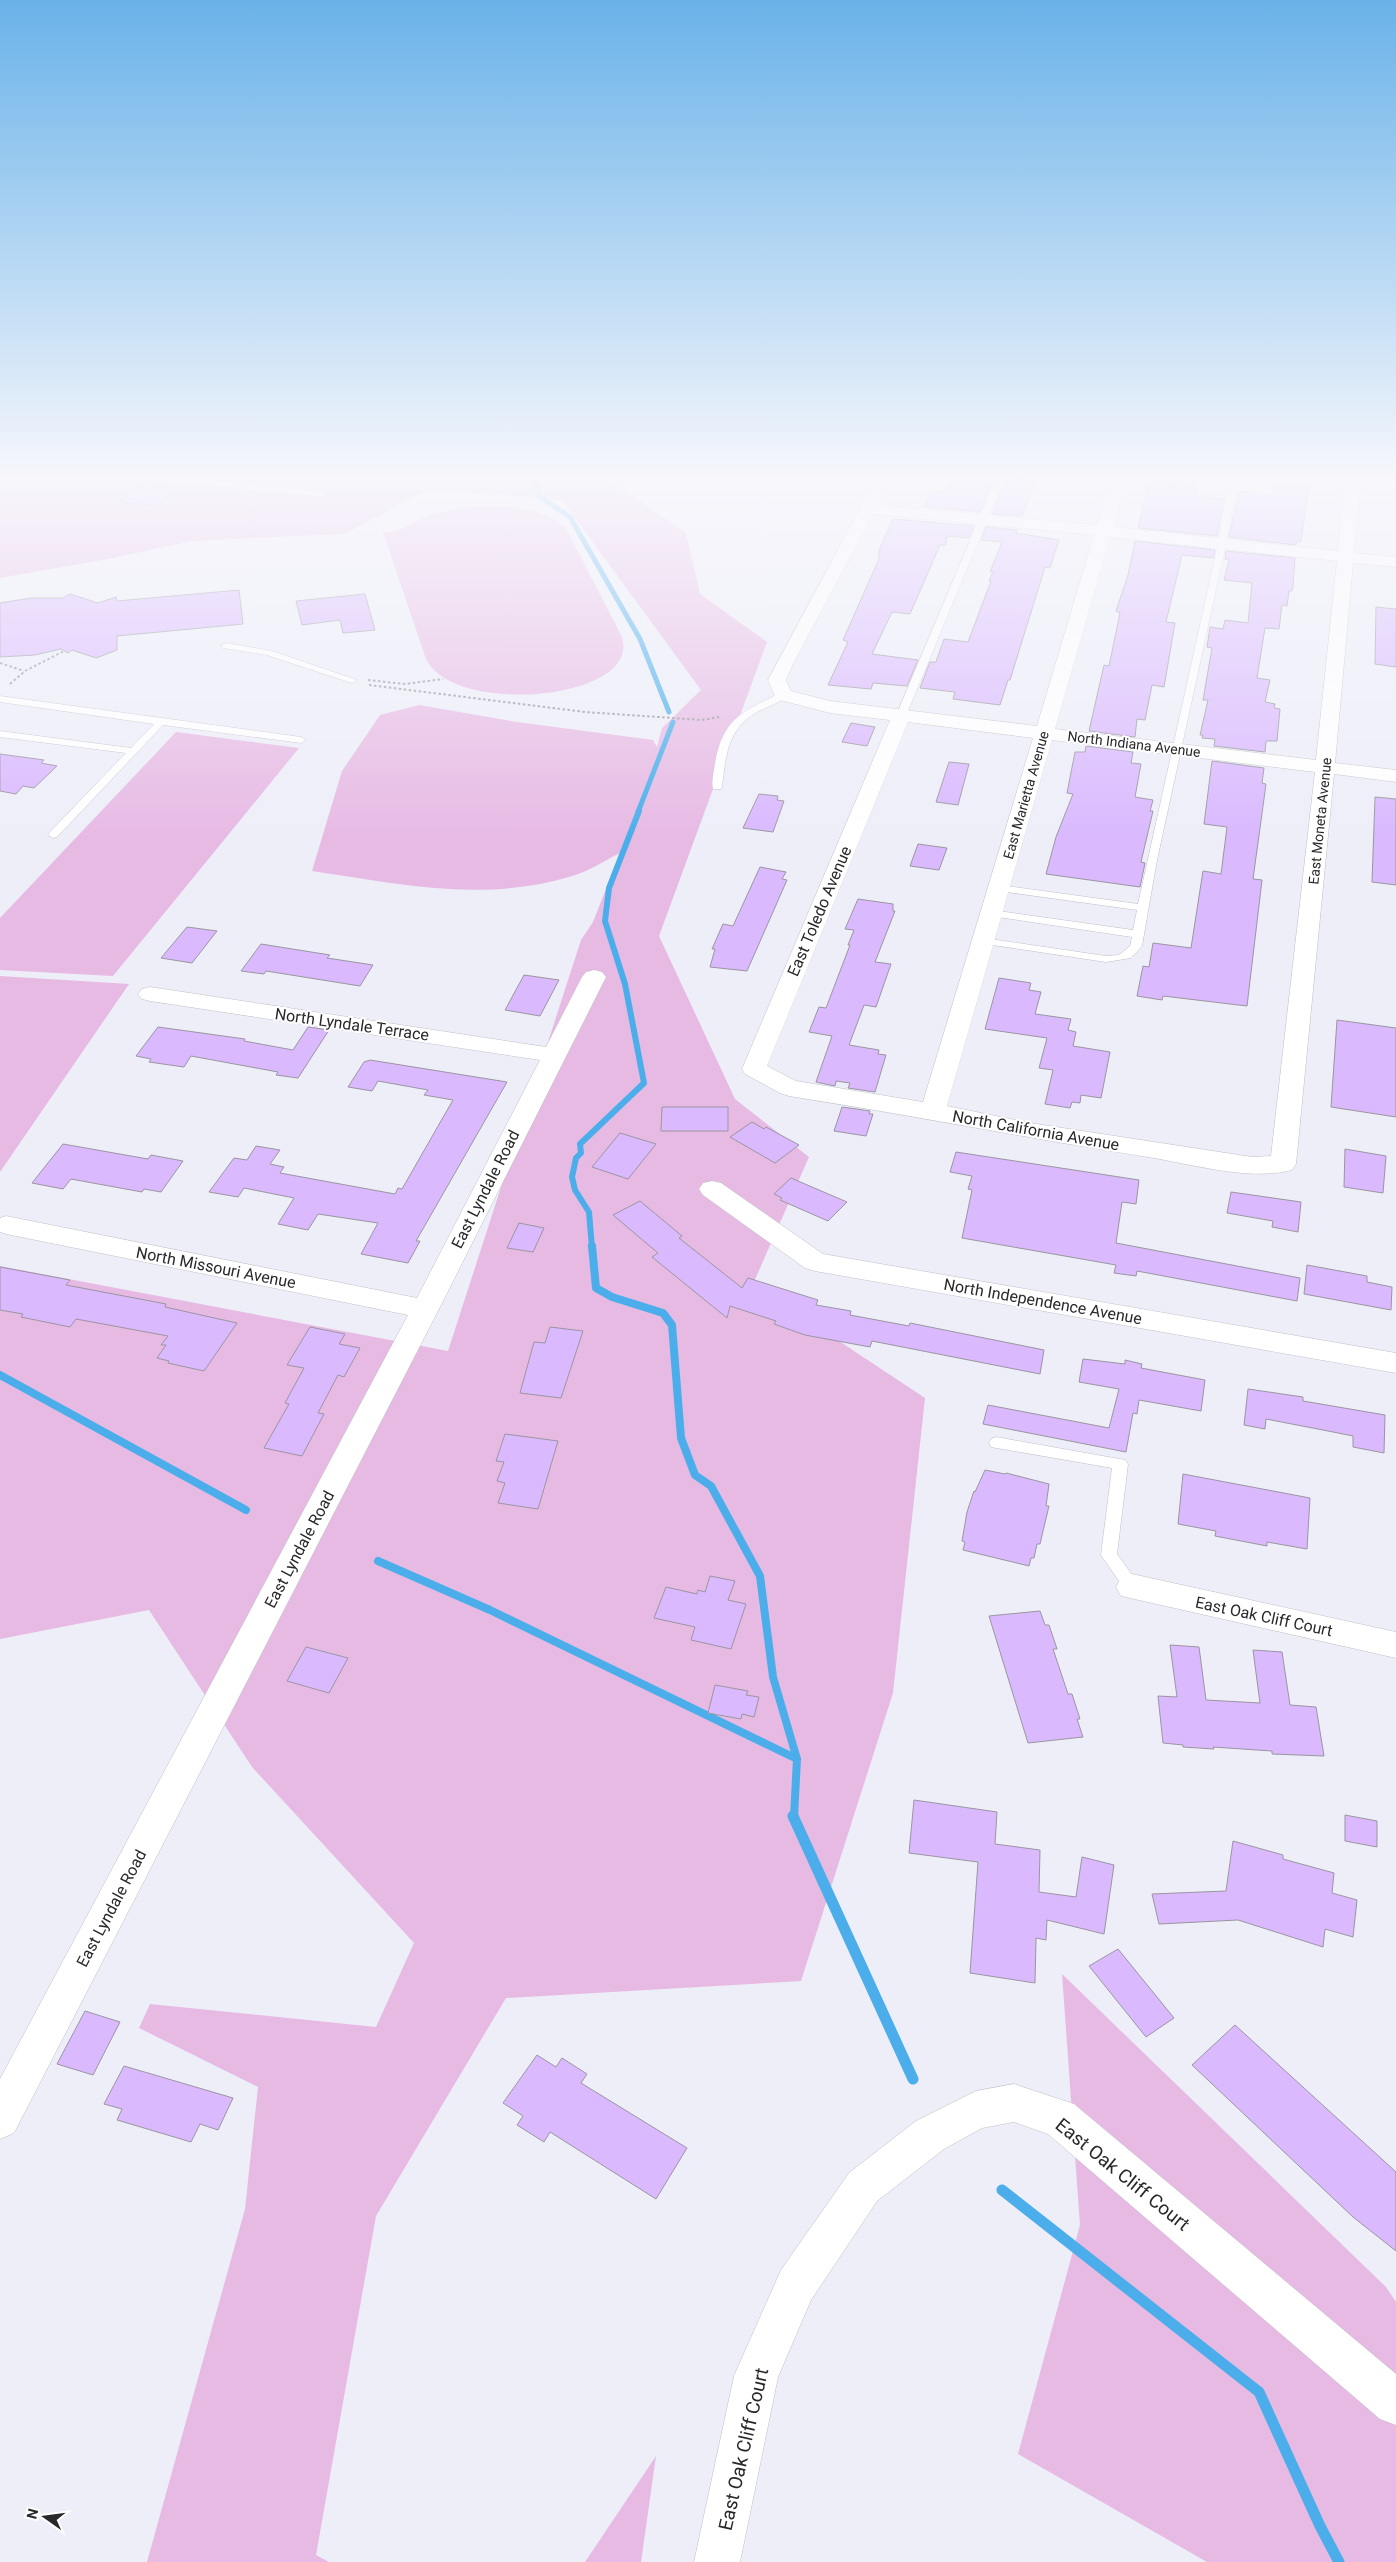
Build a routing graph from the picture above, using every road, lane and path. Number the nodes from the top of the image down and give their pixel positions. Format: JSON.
{"nodes":[{"id":1,"x":819,"y":599,"type":"edge"},
{"id":2,"x":950,"y":599,"type":"edge"},
{"id":3,"x":1083,"y":599,"type":"edge"},
{"id":4,"x":1210,"y":599,"type":"edge"},
{"id":5,"x":1342,"y":599,"type":"edge"},
{"id":6,"x":226,"y":646,"type":"dead end"},
{"id":7,"x":64,"y":651,"type":"dead end"},
{"id":8,"x":0,"y":663,"type":"edge"},
{"id":9,"x":25,"y":671,"type":"junction"},
{"id":10,"x":443,"y":678,"type":"dead end"},
{"id":11,"x":356,"y":682,"type":"junction"},
{"id":12,"x":6,"y":687,"type":"dead end"},
{"id":13,"x":783,"y":695,"type":"junction"},
{"id":14,"x":0,"y":699,"type":"edge"},
{"id":15,"x":901,"y":716,"type":"junction"},
{"id":16,"x":711,"y":718,"type":"dead end"},
{"id":17,"x":161,"y":722,"type":"junction"},
{"id":18,"x":1044,"y":733,"type":"junction"},
{"id":19,"x":0,"y":734,"type":"edge"},
{"id":20,"x":301,"y":740,"type":"dead end"},
{"id":21,"x":1177,"y":750,"type":"junction"},
{"id":22,"x":132,"y":751,"type":"junction"},
{"id":23,"x":1325,"y":768,"type":"junction"},
{"id":24,"x":1396,"y":776,"type":"edge"},
{"id":25,"x":718,"y":787,"type":"dead end"},
{"id":26,"x":53,"y":835,"type":"dead end"},
{"id":27,"x":999,"y":888,"type":"junction"},
{"id":28,"x":1143,"y":908,"type":"junction"},
{"id":29,"x":991,"y":913,"type":"junction"},
{"id":30,"x":1138,"y":934,"type":"junction"},
{"id":31,"x":983,"y":941,"type":"junction"},
{"id":32,"x":594,"y":977,"type":"dead end"},
{"id":33,"x":150,"y":994,"type":"dead end"},
{"id":34,"x":553,"y":1054,"type":"junction"},
{"id":35,"x":789,"y":1088,"type":"joint"},
{"id":36,"x":933,"y":1111,"type":"junction"},
{"id":37,"x":1283,"y":1164,"type":"joint"},
{"id":38,"x":712,"y":1189,"type":"dead end"},
{"id":39,"x":6,"y":1225,"type":"dead end"},
{"id":40,"x":426,"y":1309,"type":"junction"},
{"id":41,"x":1396,"y":1363,"type":"edge"},
{"id":42,"x":996,"y":1443,"type":"dead end"},
{"id":43,"x":1132,"y":1587,"type":"joint"},
{"id":44,"x":1396,"y":1645,"type":"edge"},
{"id":45,"x":0,"y":2119,"type":"edge"},
{"id":46,"x":1396,"y":2403,"type":"edge"},
{"id":47,"x":717,"y":2562,"type":"edge"}],
"edges":[{"from":1,"to":13,"type":"street"},
{"from":2,"to":15,"type":"lane"},
{"from":3,"to":18,"type":"street","name":"East Marietta Avenue"},
{"from":4,"to":21,"type":"lane"},
{"from":5,"to":23,"type":"street","name":"East Moneta Avenue"},
{"from":6,"to":11,"type":"lane"},
{"from":7,"to":9,"type":"path"},
{"from":8,"to":9,"type":"path"},
{"from":9,"to":12,"type":"path"},
{"from":10,"to":11,"type":"path"},
{"from":11,"to":16,"type":"path"},
{"from":13,"to":15,"type":"street","name":"North Indiana Avenue"},
{"from":13,"to":25,"type":"lane"},
{"from":14,"to":17,"type":"lane"},
{"from":15,"to":18,"type":"street","name":"North Indiana Avenue"},
{"from":15,"to":35,"type":"street","name":"East Toledo Avenue"},
{"from":17,"to":20,"type":"lane"},
{"from":17,"to":22,"type":"lane"},
{"from":18,"to":21,"type":"street","name":"North Indiana Avenue"},
{"from":18,"to":27,"type":"street","name":"East Marietta Avenue"},
{"from":19,"to":22,"type":"lane"},
{"from":21,"to":23,"type":"street","name":"North Indiana Avenue"},
{"from":21,"to":28,"type":"lane"},
{"from":22,"to":26,"type":"lane"},
{"from":23,"to":24,"type":"street","name":"North Indiana Avenue"},
{"from":23,"to":37,"type":"street","name":"East Moneta Avenue"},
{"from":27,"to":28,"type":"lane"},
{"from":27,"to":29,"type":"street","name":"East Marietta Avenue"},
{"from":28,"to":30,"type":"lane"},
{"from":29,"to":30,"type":"lane"},
{"from":29,"to":31,"type":"street","name":"East Marietta Avenue"},
{"from":30,"to":31,"type":"lane"},
{"from":31,"to":36,"type":"street","name":"East Marietta Avenue"},
{"from":32,"to":34,"type":"street","name":"East Lyndale Road"},
{"from":33,"to":34,"type":"street","name":"North Lyndale Terrace"},
{"from":34,"to":40,"type":"street","name":"East Lyndale Road"},
{"from":35,"to":36,"type":"street","name":"North California Avenue"},
{"from":36,"to":37,"type":"street","name":"North California Avenue"},
{"from":38,"to":41,"type":"street","name":"North Independence Avenue"},
{"from":39,"to":40,"type":"street","name":"North Missouri Avenue"},
{"from":40,"to":45,"type":"street","name":"East Lyndale Road"},
{"from":42,"to":43,"type":"lane"},
{"from":43,"to":44,"type":"street","name":"East Oak Cliff Court"},
{"from":46,"to":47,"type":"street","name":"East Oak Cliff Court"}]}
